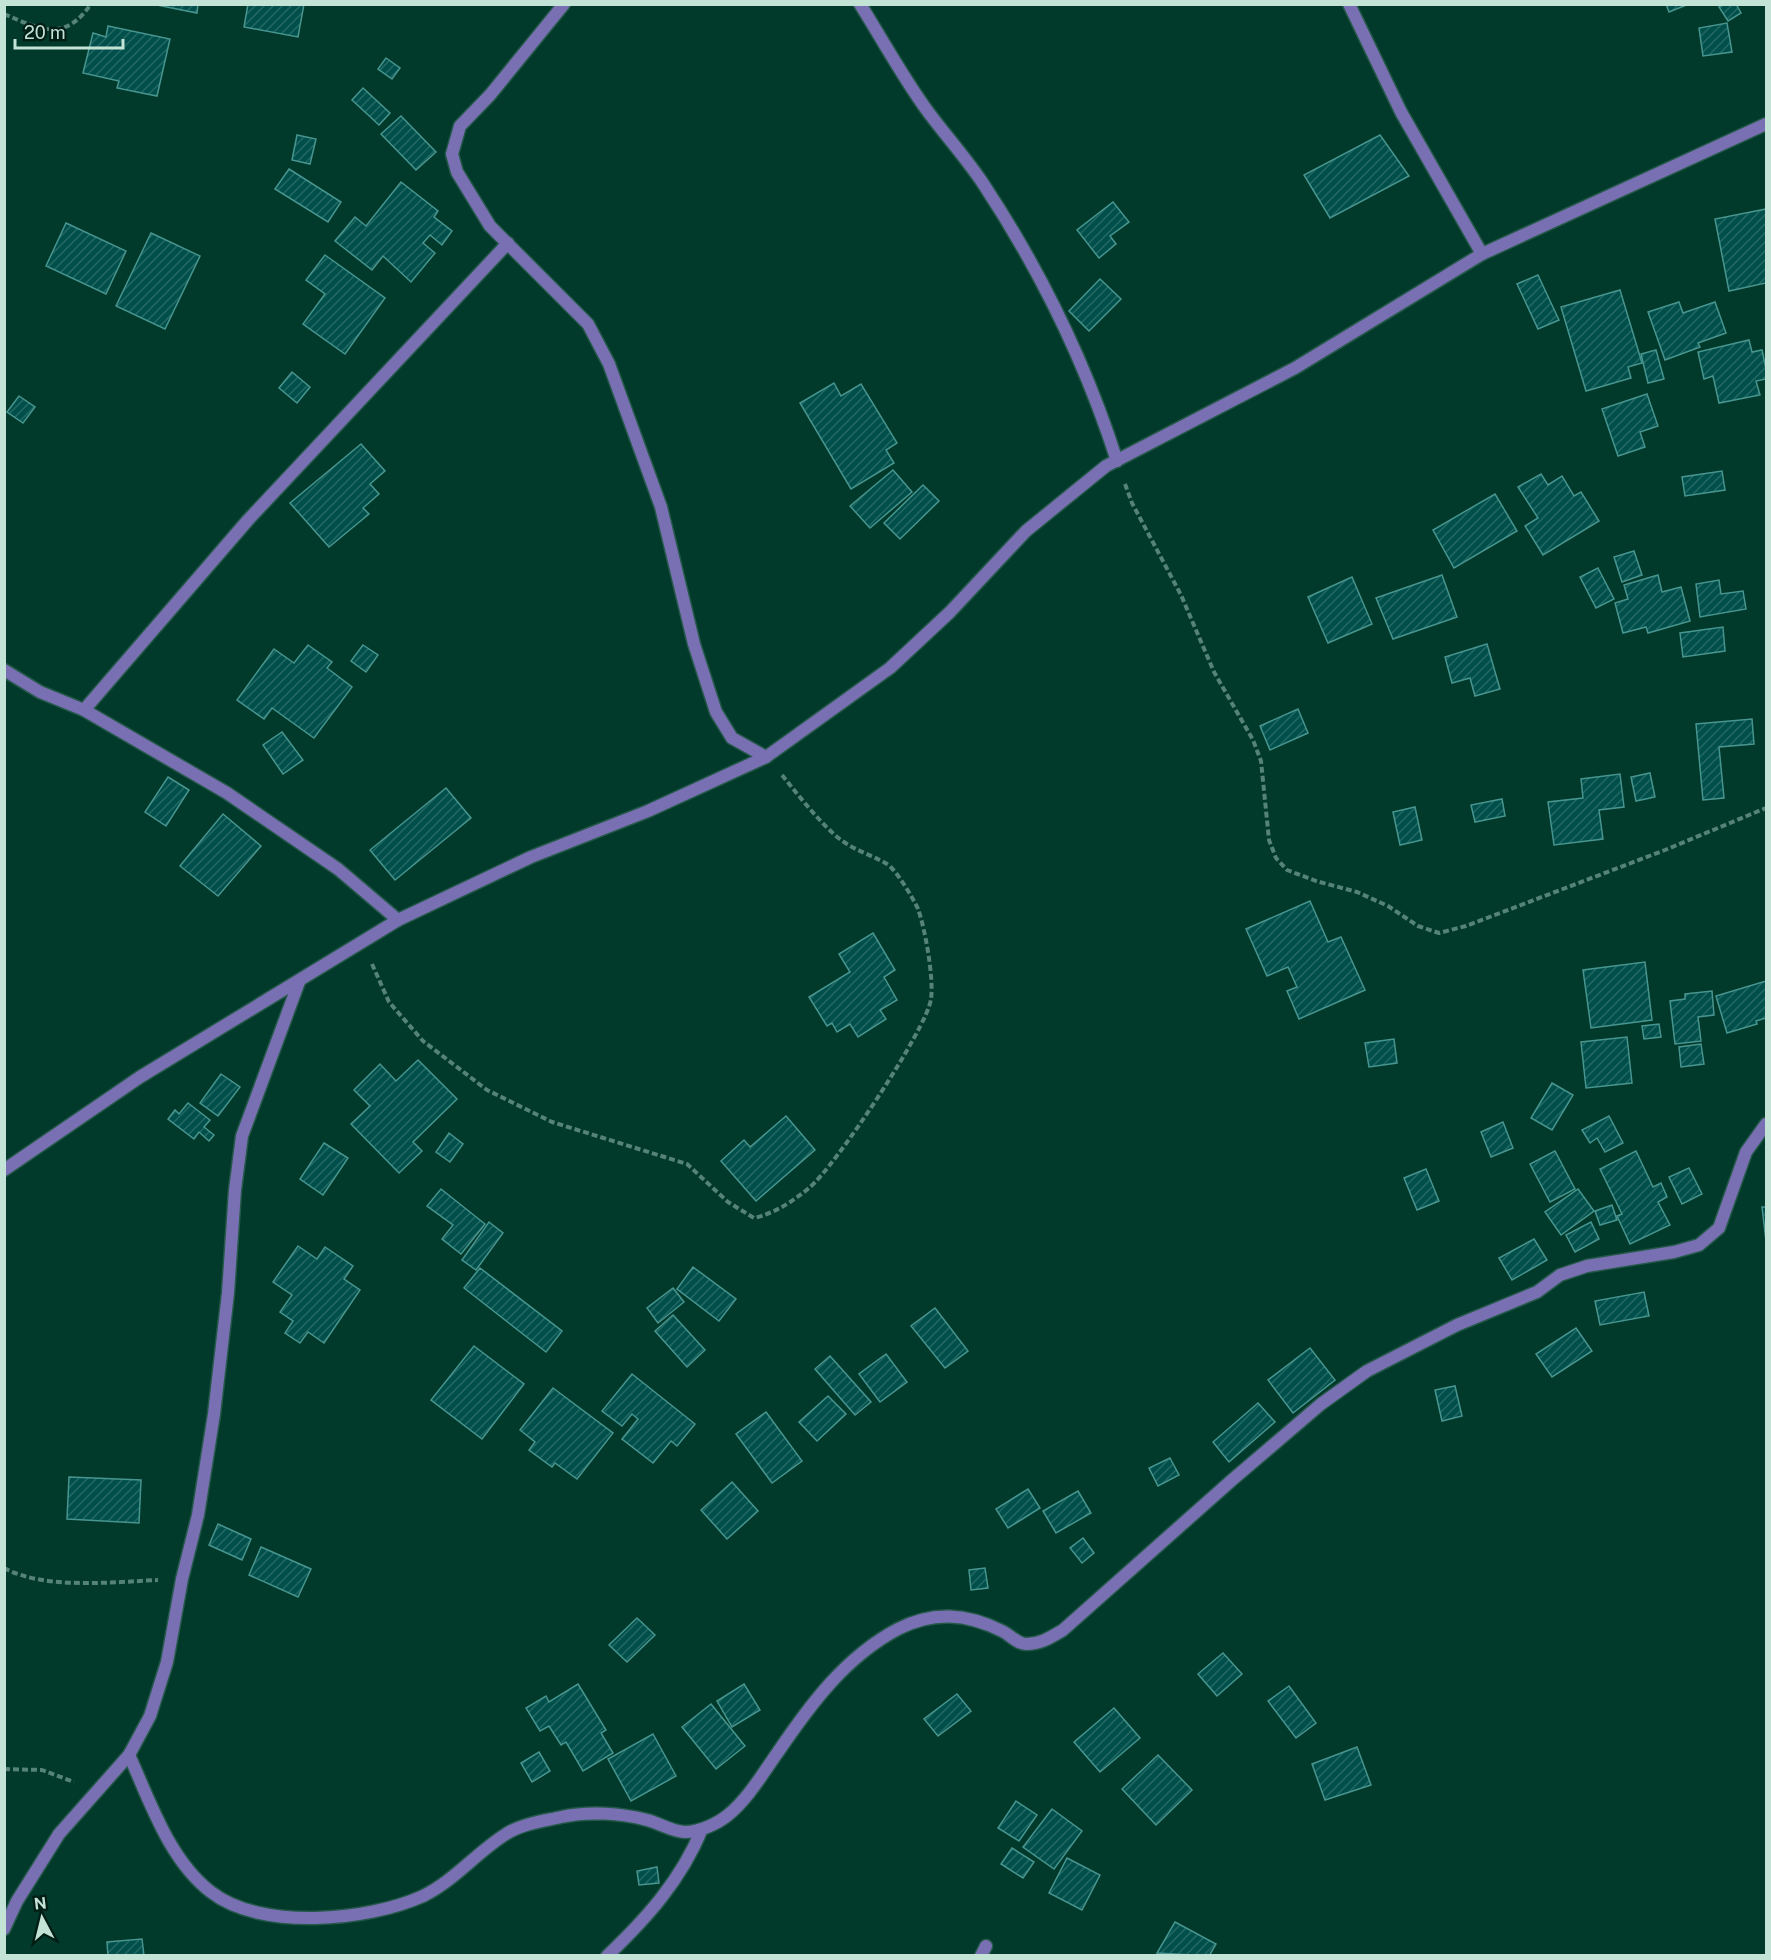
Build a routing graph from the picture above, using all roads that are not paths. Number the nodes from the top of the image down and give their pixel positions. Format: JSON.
{"nodes":[{"id":1,"x":564,"y":4,"type":"edge"},
{"id":2,"x":860,"y":4,"type":"edge"},
{"id":3,"x":1348,"y":4,"type":"edge"},
{"id":4,"x":1767,"y":124,"type":"edge"},
{"id":5,"x":508,"y":243,"type":"junction"},
{"id":6,"x":1482,"y":254,"type":"junction"},
{"id":7,"x":1117,"y":461,"type":"junction"},
{"id":8,"x":4,"y":670,"type":"edge"},
{"id":9,"x":84,"y":710,"type":"junction"},
{"id":10,"x":766,"y":757,"type":"junction"},
{"id":11,"x":398,"y":920,"type":"junction"},
{"id":12,"x":299,"y":982,"type":"junction"},
{"id":13,"x":1767,"y":1124,"type":"edge"},
{"id":14,"x":4,"y":1170,"type":"edge"},
{"id":15,"x":129,"y":1755,"type":"junction"},
{"id":16,"x":702,"y":1829,"type":"junction"},
{"id":17,"x":4,"y":1929,"type":"edge"},
{"id":18,"x":608,"y":1956,"type":"edge"}],
"edges":[{"from":1,"to":5,"type":"street"},
{"from":2,"to":7,"type":"street"},
{"from":3,"to":6,"type":"street"},
{"from":4,"to":6,"type":"street"},
{"from":5,"to":9,"type":"street"},
{"from":5,"to":10,"type":"street"},
{"from":6,"to":7,"type":"street"},
{"from":7,"to":10,"type":"street"},
{"from":8,"to":9,"type":"street"},
{"from":9,"to":11,"type":"street"},
{"from":10,"to":11,"type":"street"},
{"from":11,"to":12,"type":"street"},
{"from":12,"to":14,"type":"street"},
{"from":12,"to":15,"type":"street"},
{"from":13,"to":16,"type":"street"},
{"from":15,"to":16,"type":"street"},
{"from":15,"to":17,"type":"street"},
{"from":16,"to":18,"type":"street"}]}
